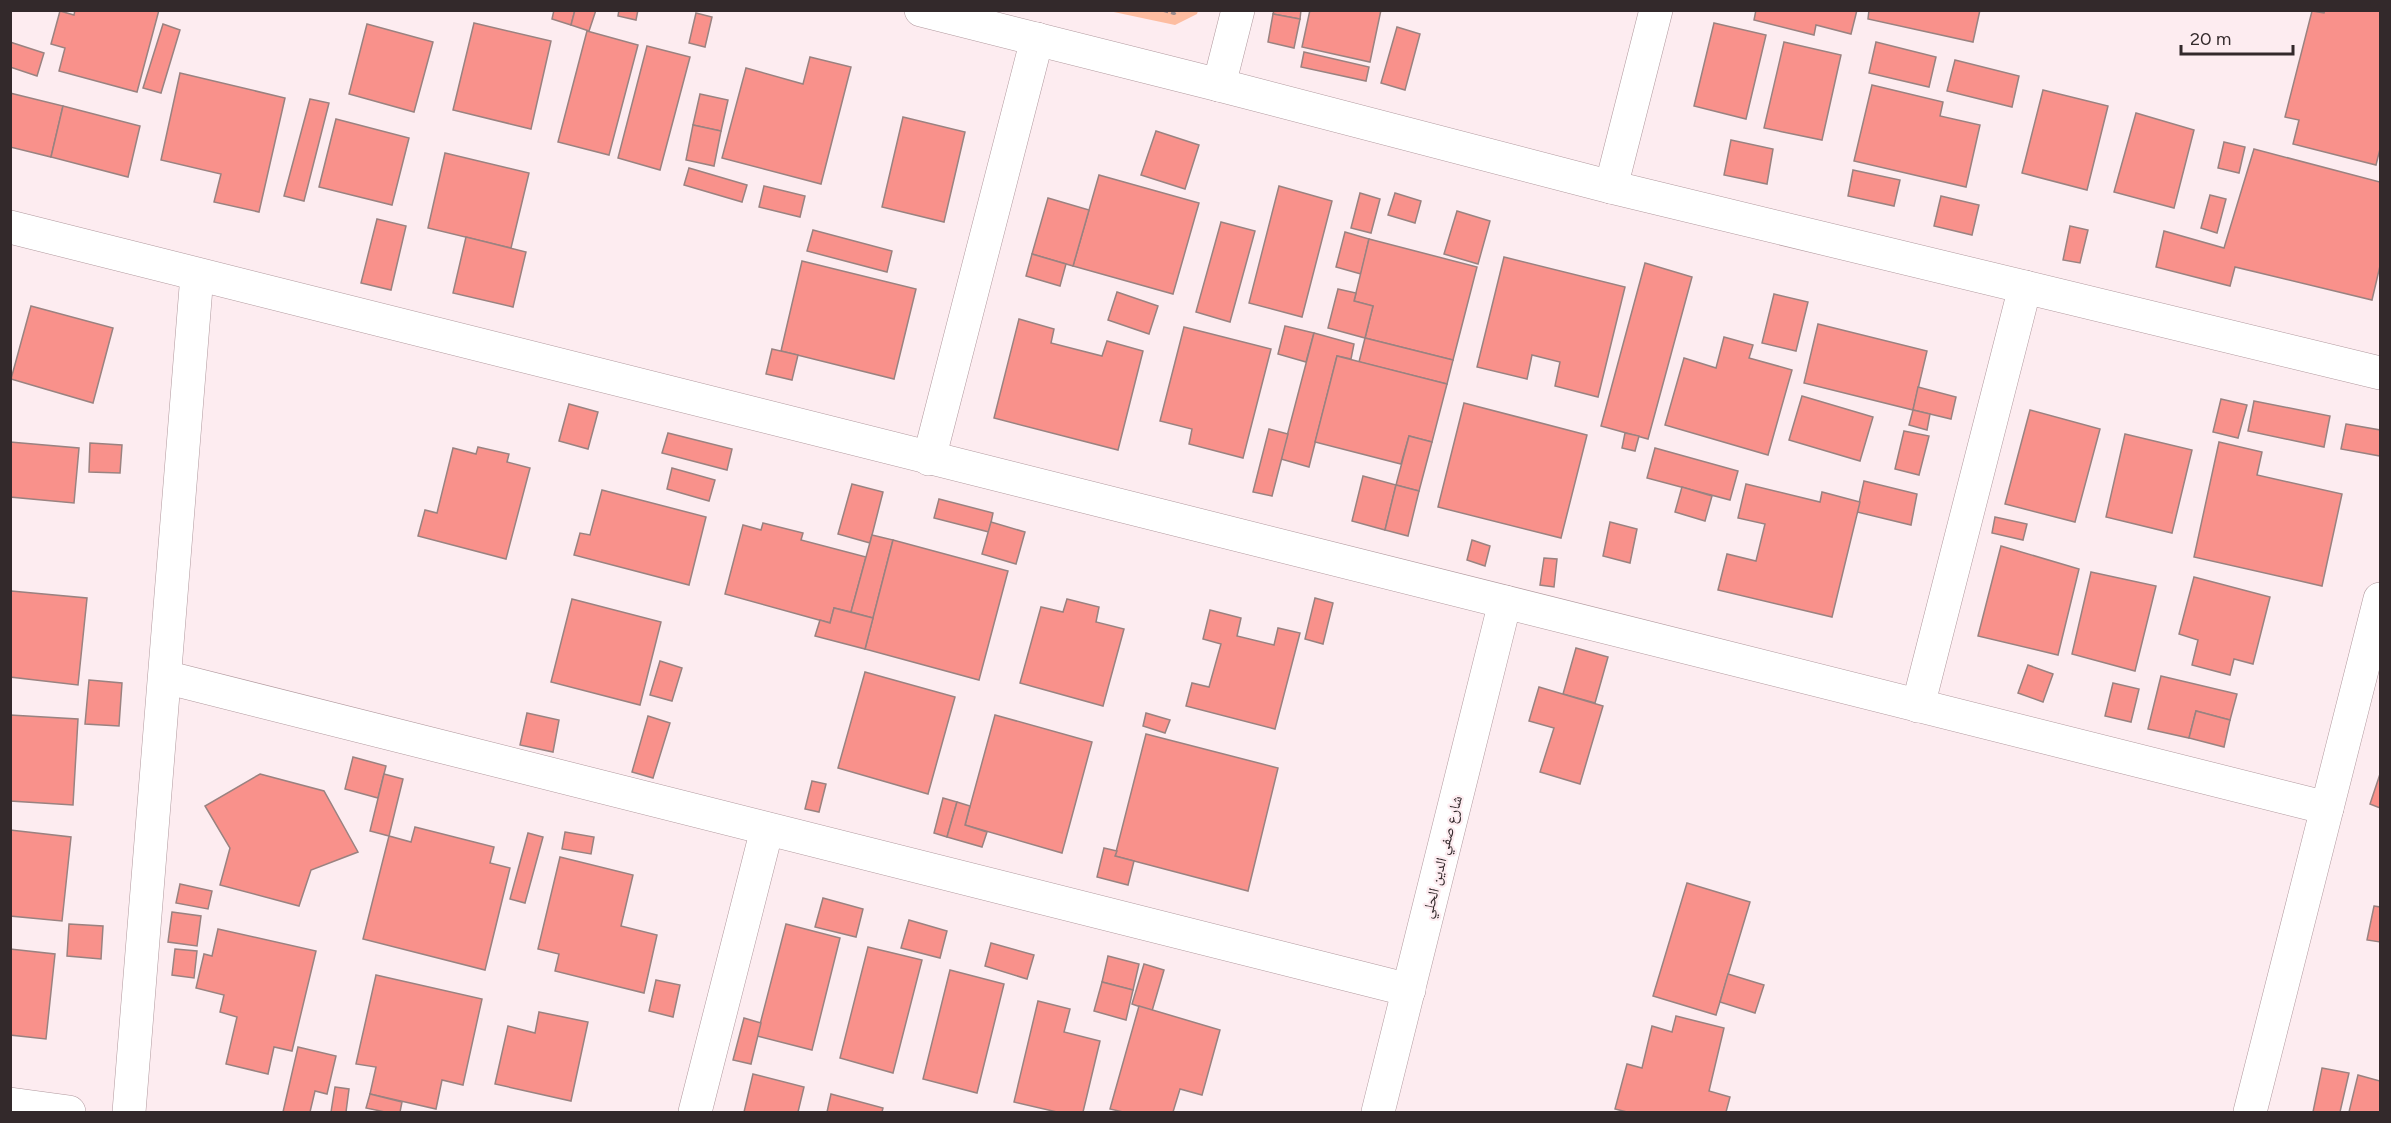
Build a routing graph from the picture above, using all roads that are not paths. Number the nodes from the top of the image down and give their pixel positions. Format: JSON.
{"nodes":[{"id":1,"x":921,"y":10,"type":"edge"},
{"id":2,"x":1238,"y":10,"type":"edge"},
{"id":3,"x":1656,"y":10,"type":"edge"},
{"id":4,"x":1037,"y":39,"type":"junction"},
{"id":5,"x":1219,"y":85,"type":"junction"},
{"id":6,"x":1611,"y":187,"type":"junction"},
{"id":7,"x":10,"y":228,"type":"edge"},
{"id":8,"x":197,"y":274,"type":"junction"},
{"id":9,"x":2025,"y":287,"type":"junction"},
{"id":10,"x":2380,"y":373,"type":"edge"},
{"id":11,"x":929,"y":459,"type":"junction"},
{"id":12,"x":2380,"y":600,"type":"edge"},
{"id":13,"x":1505,"y":602,"type":"junction"},
{"id":14,"x":165,"y":678,"type":"junction"},
{"id":15,"x":1918,"y":706,"type":"junction"},
{"id":16,"x":2327,"y":808,"type":"junction"},
{"id":17,"x":767,"y":828,"type":"junction"},
{"id":18,"x":1409,"y":990,"type":"junction"},
{"id":19,"x":10,"y":1104,"type":"edge"},
{"id":20,"x":69,"y":1113,"type":"edge"},
{"id":21,"x":129,"y":1113,"type":"edge"},
{"id":22,"x":696,"y":1113,"type":"edge"},
{"id":23,"x":1378,"y":1113,"type":"edge"},
{"id":24,"x":2250,"y":1113,"type":"edge"}],
"edges":[{"from":1,"to":4,"type":"street"},
{"from":2,"to":5,"type":"street"},
{"from":3,"to":6,"type":"street"},
{"from":4,"to":5,"type":"street"},
{"from":4,"to":11,"type":"street"},
{"from":5,"to":6,"type":"street"},
{"from":6,"to":9,"type":"street"},
{"from":7,"to":8,"type":"street"},
{"from":8,"to":11,"type":"street"},
{"from":8,"to":14,"type":"street"},
{"from":9,"to":10,"type":"street"},
{"from":9,"to":15,"type":"street"},
{"from":11,"to":13,"type":"street"},
{"from":12,"to":16,"type":"street"},
{"from":13,"to":15,"type":"street"},
{"from":13,"to":18,"type":"street","name":"شارع صفي الدين الحلي"},
{"from":14,"to":17,"type":"street"},
{"from":14,"to":21,"type":"street"},
{"from":15,"to":16,"type":"street"},
{"from":16,"to":24,"type":"street"},
{"from":17,"to":18,"type":"street"},
{"from":17,"to":22,"type":"street"},
{"from":18,"to":23,"type":"street","name":"شارع صفي الدين الحلي"},
{"from":19,"to":20,"type":"street"}]}
